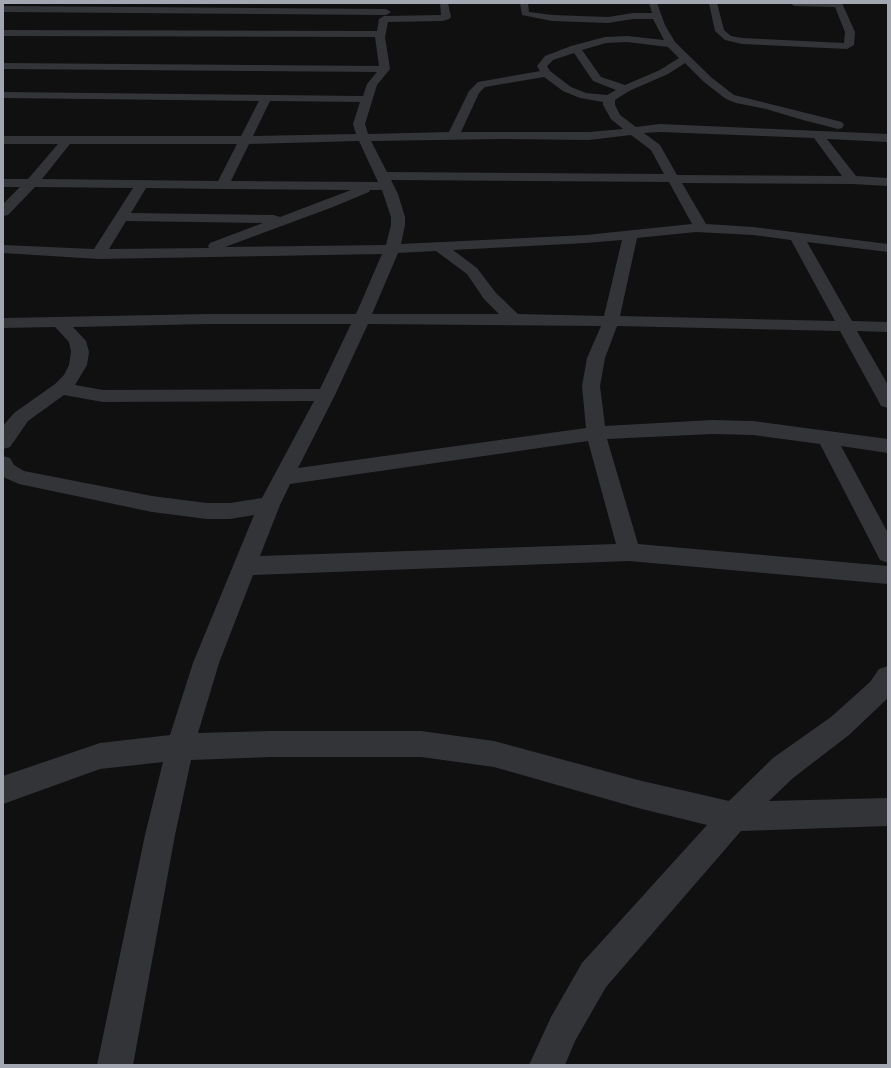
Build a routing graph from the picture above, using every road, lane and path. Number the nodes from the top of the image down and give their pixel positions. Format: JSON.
{"nodes":[{"id":1,"x":26,"y":3,"type":"edge"},
{"id":2,"x":111,"y":3,"type":"edge"},
{"id":3,"x":190,"y":3,"type":"edge"},
{"id":4,"x":244,"y":3,"type":"edge"},
{"id":5,"x":444,"y":3,"type":"edge"},
{"id":6,"x":524,"y":3,"type":"edge"},
{"id":7,"x":653,"y":3,"type":"edge"},
{"id":8,"x":713,"y":3,"type":"edge"},
{"id":9,"x":794,"y":3,"type":"edge"},
{"id":10,"x":839,"y":4,"type":"edge"},
{"id":11,"x":3,"y":9,"type":"edge"},
{"id":12,"x":18,"y":10,"type":"junction"},
{"id":13,"x":101,"y":11,"type":"junction"},
{"id":14,"x":171,"y":11,"type":"junction"},
{"id":15,"x":184,"y":11,"type":"junction"},
{"id":16,"x":256,"y":12,"type":"junction"},
{"id":17,"x":386,"y":12,"type":"edge"},
{"id":18,"x":656,"y":16,"type":"junction"},
{"id":19,"x":608,"y":20,"type":"junction"},
{"id":20,"x":300,"y":23,"type":"edge"},
{"id":21,"x":3,"y":33,"type":"edge"},
{"id":22,"x":77,"y":34,"type":"junction"},
{"id":23,"x":153,"y":34,"type":"junction"},
{"id":24,"x":241,"y":34,"type":"junction"},
{"id":25,"x":380,"y":34,"type":"junction"},
{"id":26,"x":618,"y":39,"type":"junction"},
{"id":27,"x":67,"y":44,"type":"dead end"},
{"id":28,"x":671,"y":44,"type":"junction"},
{"id":29,"x":233,"y":45,"type":"dead end"},
{"id":30,"x":575,"y":48,"type":"junction"},
{"id":31,"x":225,"y":56,"type":"dead end"},
{"id":32,"x":54,"y":58,"type":"dead end"},
{"id":33,"x":684,"y":58,"type":"junction"},
{"id":34,"x":3,"y":66,"type":"edge"},
{"id":35,"x":44,"y":67,"type":"junction"},
{"id":36,"x":64,"y":67,"type":"junction"},
{"id":37,"x":217,"y":68,"type":"junction"},
{"id":38,"x":385,"y":69,"type":"junction"},
{"id":39,"x":54,"y":77,"type":"dead end"},
{"id":40,"x":550,"y":77,"type":"junction"},
{"id":41,"x":597,"y":79,"type":"junction"},
{"id":42,"x":45,"y":86,"type":"dead end"},
{"id":43,"x":625,"y":89,"type":"junction"},
{"id":44,"x":35,"y":96,"type":"junction"},
{"id":45,"x":5,"y":97,"type":"edge"},
{"id":46,"x":266,"y":98,"type":"junction"},
{"id":47,"x":366,"y":99,"type":"junction"},
{"id":48,"x":609,"y":99,"type":"junction"},
{"id":49,"x":632,"y":130,"type":"junction"},
{"id":50,"x":818,"y":135,"type":"junction"},
{"id":51,"x":454,"y":136,"type":"junction"},
{"id":52,"x":888,"y":137,"type":"edge"},
{"id":53,"x":363,"y":138,"type":"junction"},
{"id":54,"x":3,"y":140,"type":"edge"},
{"id":55,"x":67,"y":140,"type":"junction"},
{"id":56,"x":245,"y":140,"type":"junction"},
{"id":57,"x":673,"y":178,"type":"junction"},
{"id":58,"x":852,"y":180,"type":"junction"},
{"id":59,"x":384,"y":181,"type":"junction"},
{"id":60,"x":888,"y":182,"type":"edge"},
{"id":61,"x":3,"y":183,"type":"edge"},
{"id":62,"x":32,"y":183,"type":"junction"},
{"id":63,"x":142,"y":184,"type":"junction"},
{"id":64,"x":222,"y":185,"type":"junction"},
{"id":65,"x":370,"y":186,"type":"junction"},
{"id":66,"x":6,"y":205,"type":"edge"},
{"id":67,"x":122,"y":217,"type":"junction"},
{"id":68,"x":288,"y":219,"type":"junction"},
{"id":69,"x":701,"y":228,"type":"junction"},
{"id":70,"x":631,"y":234,"type":"junction"},
{"id":71,"x":796,"y":236,"type":"junction"},
{"id":72,"x":438,"y":246,"type":"junction"},
{"id":73,"x":888,"y":248,"type":"edge"},
{"id":74,"x":3,"y":249,"type":"edge"},
{"id":75,"x":392,"y":249,"type":"junction"},
{"id":76,"x":199,"y":252,"type":"junction"},
{"id":77,"x":99,"y":254,"type":"junction"},
{"id":78,"x":362,"y":319,"type":"junction"},
{"id":79,"x":513,"y":319,"type":"junction"},
{"id":80,"x":611,"y":321,"type":"junction"},
{"id":81,"x":60,"y":322,"type":"junction"},
{"id":82,"x":3,"y":323,"type":"edge"},
{"id":83,"x":845,"y":327,"type":"junction"},
{"id":84,"x":888,"y":327,"type":"edge"},
{"id":85,"x":61,"y":388,"type":"junction"},
{"id":86,"x":326,"y":395,"type":"junction"},
{"id":87,"x":888,"y":402,"type":"edge"},
{"id":88,"x":596,"y":433,"type":"junction"},
{"id":89,"x":826,"y":437,"type":"junction"},
{"id":90,"x":3,"y":442,"type":"edge"},
{"id":91,"x":888,"y":446,"type":"edge"},
{"id":92,"x":3,"y":463,"type":"edge"},
{"id":93,"x":283,"y":478,"type":"junction"},
{"id":94,"x":269,"y":505,"type":"junction"},
{"id":95,"x":629,"y":552,"type":"junction"},
{"id":96,"x":888,"y":554,"type":"edge"},
{"id":97,"x":244,"y":566,"type":"junction"},
{"id":98,"x":888,"y":575,"type":"edge"},
{"id":99,"x":888,"y":677,"type":"edge"},
{"id":100,"x":180,"y":747,"type":"junction"},
{"id":101,"x":3,"y":790,"type":"edge"},
{"id":102,"x":888,"y":812,"type":"edge"},
{"id":103,"x":734,"y":817,"type":"junction"},
{"id":104,"x":115,"y":1065,"type":"edge"},
{"id":105,"x":547,"y":1065,"type":"edge"}],
"edges":[{"from":1,"to":12,"type":"street"},
{"from":2,"to":13,"type":"street"},
{"from":3,"to":15,"type":"street"},
{"from":4,"to":16,"type":"street"},
{"from":5,"to":17,"type":"street"},
{"from":6,"to":19,"type":"street"},
{"from":7,"to":18,"type":"street"},
{"from":8,"to":10,"type":"street"},
{"from":9,"to":10,"type":"street"},
{"from":11,"to":12,"type":"street"},
{"from":12,"to":13,"type":"street"},
{"from":13,"to":14,"type":"street"},
{"from":13,"to":22,"type":"street"},
{"from":14,"to":15,"type":"street"},
{"from":14,"to":23,"type":"street"},
{"from":15,"to":16,"type":"street"},
{"from":16,"to":20,"type":"street"},
{"from":17,"to":20,"type":"street"},
{"from":17,"to":25,"type":"street"},
{"from":18,"to":19,"type":"street"},
{"from":18,"to":28,"type":"street"},
{"from":19,"to":26,"type":"street"},
{"from":20,"to":24,"type":"street"},
{"from":20,"to":25,"type":"street"},
{"from":21,"to":22,"type":"street"},
{"from":22,"to":23,"type":"street"},
{"from":22,"to":27,"type":"street"},
{"from":23,"to":24,"type":"street"},
{"from":24,"to":29,"type":"street"},
{"from":25,"to":38,"type":"street"},
{"from":26,"to":28,"type":"street"},
{"from":26,"to":30,"type":"street"},
{"from":28,"to":33,"type":"street"},
{"from":30,"to":40,"type":"street"},
{"from":30,"to":41,"type":"street"},
{"from":31,"to":37,"type":"street"},
{"from":32,"to":35,"type":"street"},
{"from":33,"to":43,"type":"street"},
{"from":33,"to":52,"type":"street"},
{"from":34,"to":35,"type":"street"},
{"from":35,"to":36,"type":"street"},
{"from":36,"to":37,"type":"street"},
{"from":36,"to":39,"type":"street"},
{"from":37,"to":38,"type":"street"},
{"from":38,"to":47,"type":"street"},
{"from":40,"to":41,"type":"street"},
{"from":40,"to":48,"type":"street"},
{"from":40,"to":51,"type":"street"},
{"from":41,"to":43,"type":"street"},
{"from":42,"to":44,"type":"street"},
{"from":43,"to":48,"type":"street"},
{"from":44,"to":45,"type":"street"},
{"from":44,"to":46,"type":"street"},
{"from":46,"to":47,"type":"street"},
{"from":46,"to":56,"type":"street"},
{"from":47,"to":53,"type":"street"},
{"from":48,"to":49,"type":"street"},
{"from":49,"to":50,"type":"street"},
{"from":49,"to":51,"type":"street"},
{"from":49,"to":57,"type":"street"},
{"from":50,"to":52,"type":"street"},
{"from":50,"to":58,"type":"street"},
{"from":51,"to":53,"type":"street"},
{"from":53,"to":56,"type":"street"},
{"from":53,"to":59,"type":"street"},
{"from":54,"to":55,"type":"street"},
{"from":55,"to":56,"type":"street"},
{"from":55,"to":62,"type":"street"},
{"from":56,"to":64,"type":"street"},
{"from":57,"to":58,"type":"street"},
{"from":57,"to":59,"type":"street"},
{"from":57,"to":69,"type":"street"},
{"from":58,"to":60,"type":"street"},
{"from":59,"to":65,"type":"street"},
{"from":59,"to":75,"type":"street"},
{"from":61,"to":62,"type":"street"},
{"from":62,"to":63,"type":"street"},
{"from":62,"to":66,"type":"street"},
{"from":63,"to":64,"type":"street"},
{"from":63,"to":67,"type":"street"},
{"from":64,"to":65,"type":"street"},
{"from":65,"to":68,"type":"street"},
{"from":67,"to":68,"type":"street"},
{"from":67,"to":77,"type":"street"},
{"from":68,"to":76,"type":"street"},
{"from":69,"to":70,"type":"street"},
{"from":69,"to":71,"type":"street"},
{"from":70,"to":72,"type":"street"},
{"from":70,"to":80,"type":"street"},
{"from":71,"to":73,"type":"street"},
{"from":71,"to":83,"type":"street"},
{"from":72,"to":75,"type":"street"},
{"from":72,"to":79,"type":"street"},
{"from":74,"to":77,"type":"street"},
{"from":75,"to":76,"type":"street"},
{"from":75,"to":78,"type":"street"},
{"from":76,"to":77,"type":"street"},
{"from":78,"to":79,"type":"street"},
{"from":78,"to":81,"type":"street"},
{"from":78,"to":86,"type":"street"},
{"from":79,"to":80,"type":"street"},
{"from":80,"to":83,"type":"street"},
{"from":80,"to":88,"type":"street"},
{"from":81,"to":82,"type":"street"},
{"from":81,"to":85,"type":"street"},
{"from":83,"to":84,"type":"street"},
{"from":83,"to":87,"type":"street"},
{"from":85,"to":86,"type":"street"},
{"from":85,"to":90,"type":"street"},
{"from":86,"to":93,"type":"street"},
{"from":88,"to":89,"type":"street"},
{"from":88,"to":93,"type":"street"},
{"from":88,"to":95,"type":"street"},
{"from":89,"to":91,"type":"street"},
{"from":89,"to":96,"type":"street"},
{"from":92,"to":94,"type":"street"},
{"from":93,"to":94,"type":"street"},
{"from":94,"to":97,"type":"street"},
{"from":95,"to":97,"type":"street"},
{"from":95,"to":98,"type":"street"},
{"from":97,"to":100,"type":"street"},
{"from":99,"to":103,"type":"street"},
{"from":100,"to":101,"type":"street"},
{"from":100,"to":103,"type":"street"},
{"from":100,"to":104,"type":"street"},
{"from":102,"to":103,"type":"street"},
{"from":103,"to":105,"type":"street"}]}
